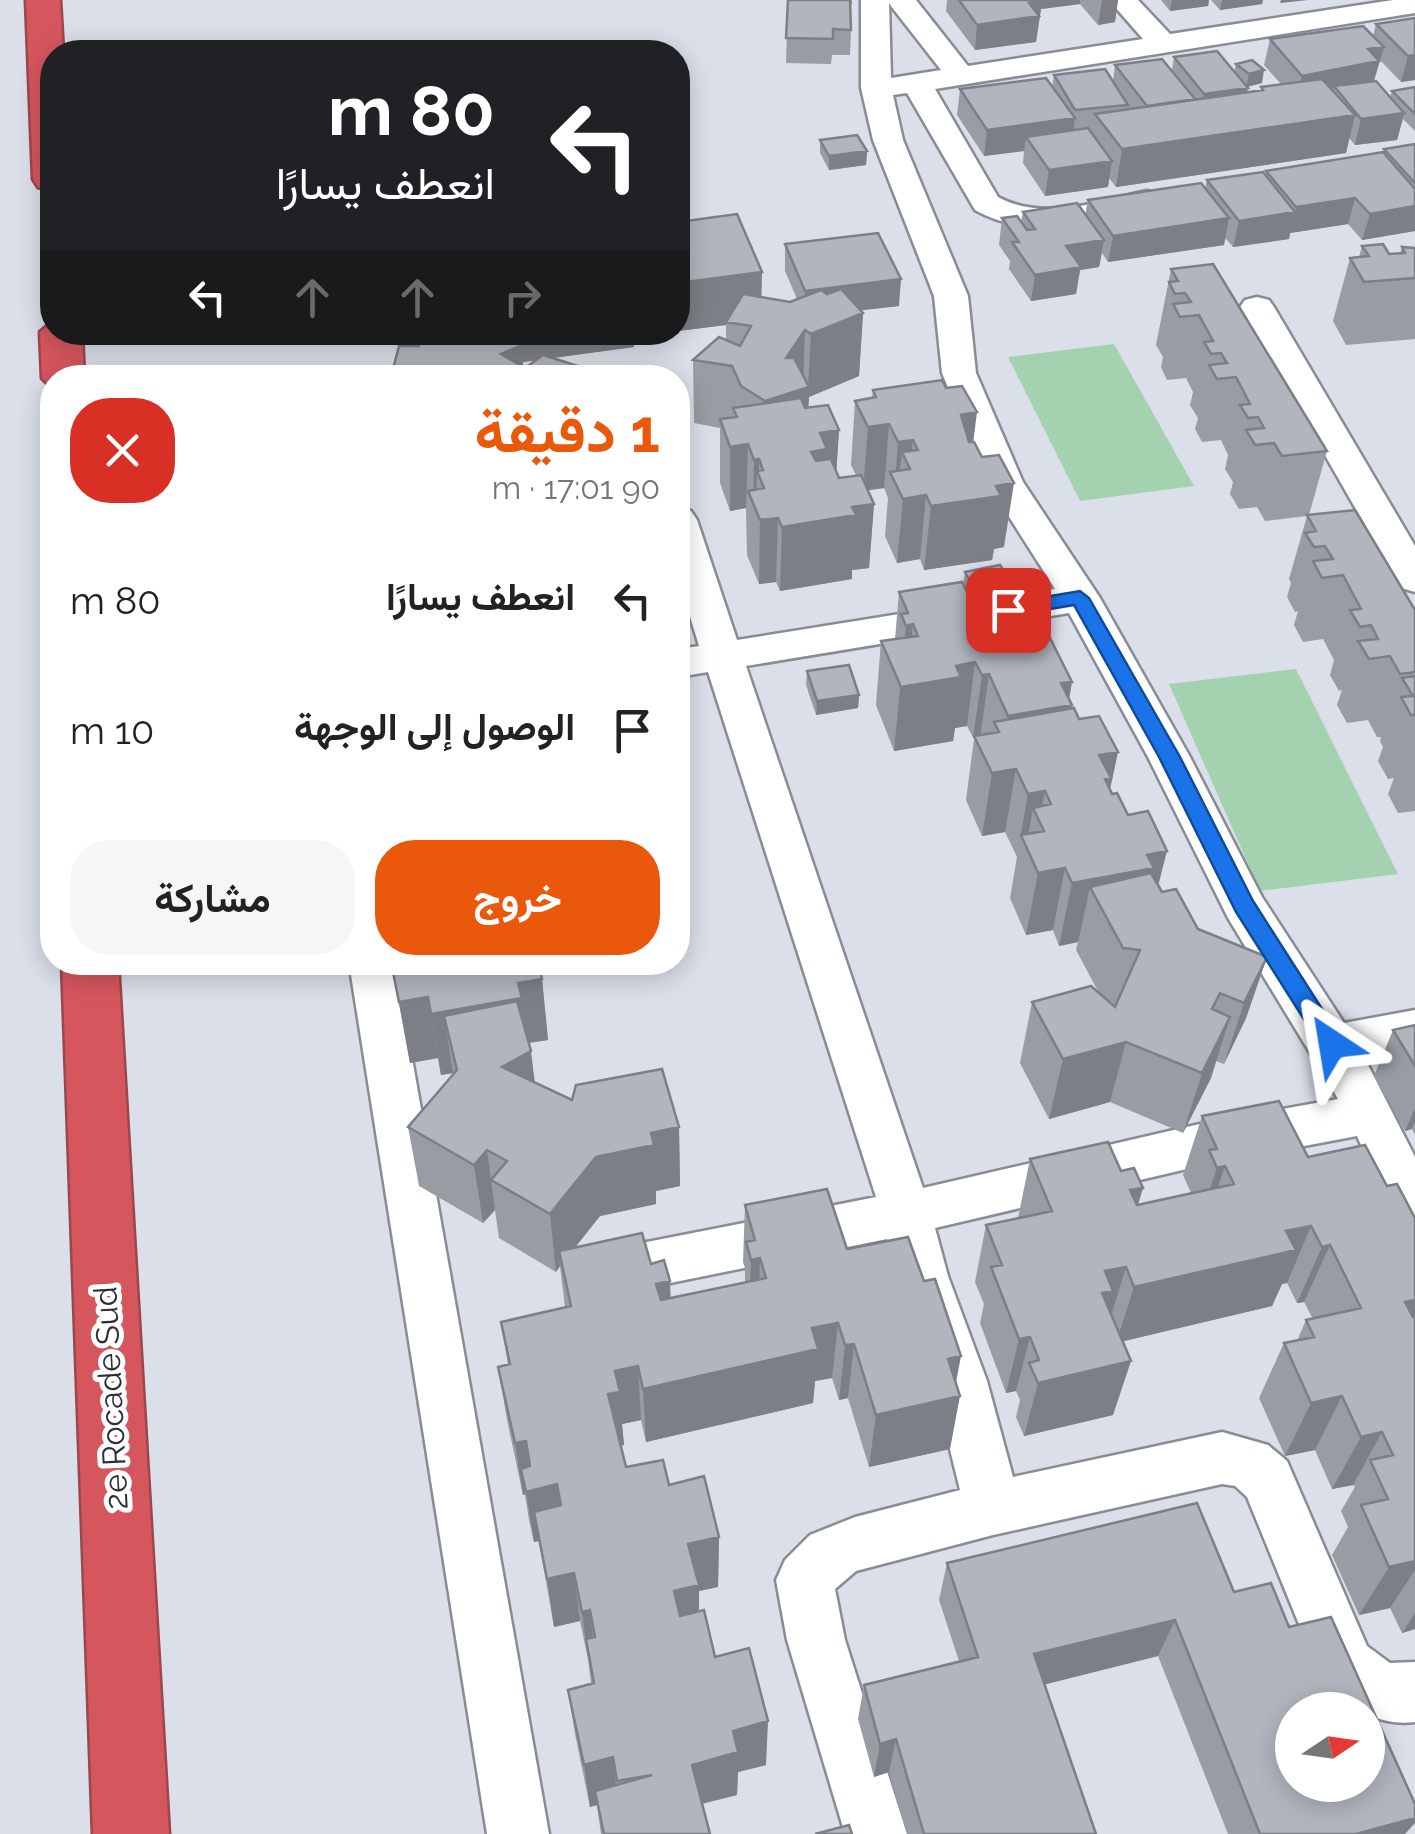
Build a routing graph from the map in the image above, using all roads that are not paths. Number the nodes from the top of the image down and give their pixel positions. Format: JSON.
{"nodes":[{"id":1,"x":43,"y":0,"type":"edge"},
{"id":2,"x":875,"y":0,"type":"edge"},
{"id":3,"x":900,"y":0,"type":"edge"},
{"id":4,"x":1123,"y":0,"type":"edge"},
{"id":5,"x":1415,"y":5,"type":"edge"},
{"id":6,"x":45,"y":40,"type":"edge"},
{"id":7,"x":1164,"y":45,"type":"junction"},
{"id":8,"x":962,"y":78,"type":"junction"},
{"id":9,"x":917,"y":84,"type":"junction"},
{"id":10,"x":876,"y":88,"type":"junction"},
{"id":11,"x":1186,"y":194,"type":"edge"},
{"id":12,"x":1258,"y":307,"type":"dead end"},
{"id":13,"x":1411,"y":564,"type":"edge"},
{"id":14,"x":690,"y":596,"type":"edge"},
{"id":15,"x":1080,"y":598,"type":"junction"},
{"id":16,"x":700,"y":660,"type":"edge"},
{"id":17,"x":91,"y":975,"type":"edge"},
{"id":18,"x":374,"y":975,"type":"edge"},
{"id":19,"x":1415,"y":1029,"type":"edge"},
{"id":20,"x":1332,"y":1044,"type":"junction"},
{"id":21,"x":1371,"y":1113,"type":"junction"},
{"id":22,"x":906,"y":1213,"type":"junction"},
{"id":23,"x":1415,"y":1213,"type":"edge"},
{"id":24,"x":606,"y":1273,"type":"edge"},
{"id":25,"x":993,"y":1508,"type":"junction"},
{"id":26,"x":1415,"y":1692,"type":"edge"},
{"id":27,"x":130,"y":1834,"type":"edge"},
{"id":28,"x":518,"y":1834,"type":"edge"},
{"id":29,"x":876,"y":1834,"type":"edge"}],
"edges":[{"from":1,"to":6,"type":"highway"},
{"from":2,"to":10,"type":"street"},
{"from":3,"to":8,"type":"street"},
{"from":4,"to":7,"type":"street"},
{"from":5,"to":7,"type":"street"},
{"from":7,"to":8,"type":"street"},
{"from":8,"to":9,"type":"street"},
{"from":9,"to":10,"type":"street"},
{"from":9,"to":11,"type":"street"},
{"from":10,"to":15,"type":"street"},
{"from":12,"to":13,"type":"street"},
{"from":14,"to":16,"type":"street"},
{"from":15,"to":16,"type":"street"},
{"from":15,"to":20,"type":"street"},
{"from":16,"to":22,"type":"street"},
{"from":17,"to":27,"type":"highway","name":"2e Rocade Sud"},
{"from":18,"to":28,"type":"street"},
{"from":19,"to":20,"type":"street"},
{"from":20,"to":21,"type":"street"},
{"from":21,"to":22,"type":"street"},
{"from":21,"to":23,"type":"street"},
{"from":22,"to":24,"type":"street"},
{"from":22,"to":25,"type":"street"},
{"from":25,"to":26,"type":"street"},
{"from":25,"to":29,"type":"street"}]}
